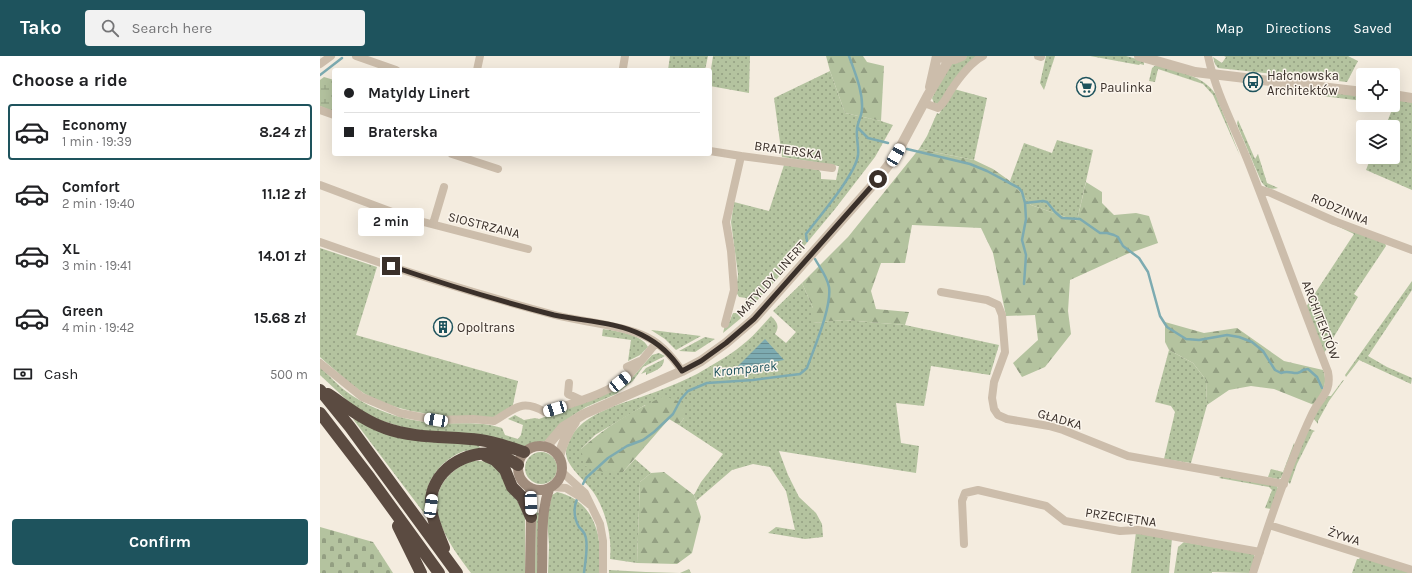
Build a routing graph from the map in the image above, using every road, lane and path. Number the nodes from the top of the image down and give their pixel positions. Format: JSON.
{"nodes":[{"id":1,"x":331,"y":56,"type":"edge"},
{"id":2,"x":356,"y":56,"type":"edge"},
{"id":3,"x":480,"y":56,"type":"edge"},
{"id":4,"x":625,"y":56,"type":"edge"},
{"id":5,"x":962,"y":56,"type":"edge"},
{"id":6,"x":983,"y":56,"type":"edge"},
{"id":7,"x":1139,"y":56,"type":"edge"},
{"id":8,"x":1208,"y":56,"type":"edge"},
{"id":9,"x":942,"y":57,"type":"edge"},
{"id":10,"x":320,"y":64,"type":"edge"},
{"id":11,"x":390,"y":68,"type":"edge"},
{"id":12,"x":477,"y":68,"type":"edge"},
{"id":13,"x":623,"y":68,"type":"dead end"},
{"id":14,"x":1212,"y":74,"type":"junction"},
{"id":15,"x":1356,"y":91,"type":"edge"},
{"id":16,"x":1400,"y":97,"type":"edge"},
{"id":17,"x":1412,"y":98,"type":"edge"},
{"id":18,"x":926,"y":99,"type":"junction"},
{"id":19,"x":320,"y":110,"type":"edge"},
{"id":20,"x":332,"y":113,"type":"edge"},
{"id":21,"x":712,"y":151,"type":"edge"},
{"id":22,"x":458,"y":156,"type":"edge"},
{"id":23,"x":741,"y":156,"type":"junction"},
{"id":24,"x":832,"y":168,"type":"dead end"},
{"id":25,"x":498,"y":169,"type":"dead end"},
{"id":26,"x":320,"y":185,"type":"edge"},
{"id":27,"x":444,"y":187,"type":"dead end"},
{"id":28,"x":1259,"y":189,"type":"junction"},
{"id":29,"x":434,"y":224,"type":"junction"},
{"id":30,"x":320,"y":242,"type":"edge"},
{"id":31,"x":528,"y":249,"type":"dead end"},
{"id":32,"x":1412,"y":250,"type":"edge"},
{"id":33,"x":941,"y":292,"type":"dead end"},
{"id":34,"x":724,"y":324,"type":"dead end"},
{"id":35,"x":656,"y":343,"type":"junction"},
{"id":36,"x":641,"y":361,"type":"junction"},
{"id":37,"x":320,"y":363,"type":"edge"},
{"id":38,"x":627,"y":366,"type":"dead end"},
{"id":39,"x":682,"y":371,"type":"junction"},
{"id":40,"x":569,"y":383,"type":"dead end"},
{"id":41,"x":320,"y":390,"type":"edge"},
{"id":42,"x":581,"y":400,"type":"junction"},
{"id":43,"x":320,"y":413,"type":"edge"},
{"id":44,"x":579,"y":417,"type":"junction"},
{"id":45,"x":546,"y":447,"type":"junction"},
{"id":46,"x":524,"y":452,"type":"junction"},
{"id":47,"x":482,"y":454,"type":"junction"},
{"id":48,"x":560,"y":457,"type":"junction"},
{"id":49,"x":518,"y":465,"type":"junction"},
{"id":50,"x":562,"y":472,"type":"junction"},
{"id":51,"x":1284,"y":484,"type":"junction"},
{"id":52,"x":530,"y":488,"type":"junction"},
{"id":53,"x":551,"y":488,"type":"junction"},
{"id":54,"x":383,"y":496,"type":"junction"},
{"id":55,"x":593,"y":507,"type":"junction"},
{"id":56,"x":531,"y":517,"type":"junction"},
{"id":57,"x":1269,"y":524,"type":"junction"},
{"id":58,"x":964,"y":544,"type":"dead end"},
{"id":59,"x":1260,"y":552,"type":"junction"},
{"id":60,"x":454,"y":569,"type":"edge"},
{"id":61,"x":1412,"y":570,"type":"edge"},
{"id":62,"x":421,"y":573,"type":"edge"},
{"id":63,"x":439,"y":573,"type":"edge"},
{"id":64,"x":530,"y":573,"type":"edge"},
{"id":65,"x":542,"y":573,"type":"edge"},
{"id":66,"x":603,"y":573,"type":"edge"},
{"id":67,"x":1253,"y":573,"type":"edge"}],
"edges":[{"from":1,"to":10,"type":"street"},
{"from":2,"to":11,"type":"street"},
{"from":3,"to":12,"type":"street"},
{"from":4,"to":13,"type":"street"},
{"from":5,"to":9,"type":"street"},
{"from":6,"to":18,"type":"street"},
{"from":7,"to":14,"type":"street"},
{"from":8,"to":14,"type":"street","name":"ARCHITEKTÓW"},
{"from":9,"to":18,"type":"street","name":"MATYLDY LINERT"},
{"from":14,"to":15,"type":"street"},
{"from":14,"to":28,"type":"street","name":"ARCHITEKTÓW"},
{"from":16,"to":17,"type":"street"},
{"from":18,"to":39,"type":"street","name":"MATYLDY LINERT"},
{"from":19,"to":20,"type":"street"},
{"from":21,"to":23,"type":"street","name":"BRATERSKA"},
{"from":22,"to":25,"type":"street"},
{"from":23,"to":24,"type":"street","name":"BRATERSKA"},
{"from":23,"to":34,"type":"street","name":"BRATERSKA"},
{"from":26,"to":29,"type":"street","name":"SIOSTRZANA"},
{"from":27,"to":29,"type":"street","name":"SIOSTRZANA"},
{"from":28,"to":32,"type":"street","name":"RODZINNA"},
{"from":28,"to":51,"type":"street","name":"ARCHITEKTÓW"},
{"from":29,"to":31,"type":"street","name":"SIOSTRZANA"},
{"from":30,"to":35,"type":"street"},
{"from":33,"to":51,"type":"street","name":"GŁADKA"},
{"from":35,"to":36,"type":"street"},
{"from":35,"to":39,"type":"street"},
{"from":36,"to":38,"type":"street"},
{"from":36,"to":42,"type":"street"},
{"from":37,"to":42,"type":"street"},
{"from":39,"to":44,"type":"street","name":"MATYLDY LINERT"},
{"from":40,"to":42,"type":"street"},
{"from":41,"to":46,"type":"highway"},
{"from":41,"to":60,"type":"highway"},
{"from":43,"to":54,"type":"highway"},
{"from":44,"to":45,"type":"street","name":"MATYLDY LINERT"},
{"from":44,"to":48,"type":"street","name":"MATYLDY LINERT"},
{"from":45,"to":46,"type":"main road"},
{"from":45,"to":48,"type":"main road"},
{"from":46,"to":49,"type":"main road"},
{"from":47,"to":49,"type":"highway"},
{"from":47,"to":56,"type":"highway"},
{"from":47,"to":60,"type":"highway"},
{"from":48,"to":50,"type":"main road"},
{"from":49,"to":52,"type":"main road"},
{"from":50,"to":53,"type":"main road"},
{"from":50,"to":55,"type":"street"},
{"from":51,"to":57,"type":"street","name":"ARCHITEKTÓW"},
{"from":52,"to":53,"type":"main road"},
{"from":52,"to":56,"type":"main road"},
{"from":53,"to":55,"type":"street"},
{"from":53,"to":65,"type":"main road"},
{"from":54,"to":62,"type":"highway"},
{"from":54,"to":63,"type":"highway"},
{"from":55,"to":66,"type":"street"},
{"from":56,"to":64,"type":"main road"},
{"from":57,"to":59,"type":"street","name":"ARCHITEKTÓW"},
{"from":57,"to":61,"type":"street","name":"ŻYWA"},
{"from":58,"to":59,"type":"street","name":"PRZECIĘTNA"},
{"from":59,"to":67,"type":"street","name":"ARCHITEKTÓW"}]}
